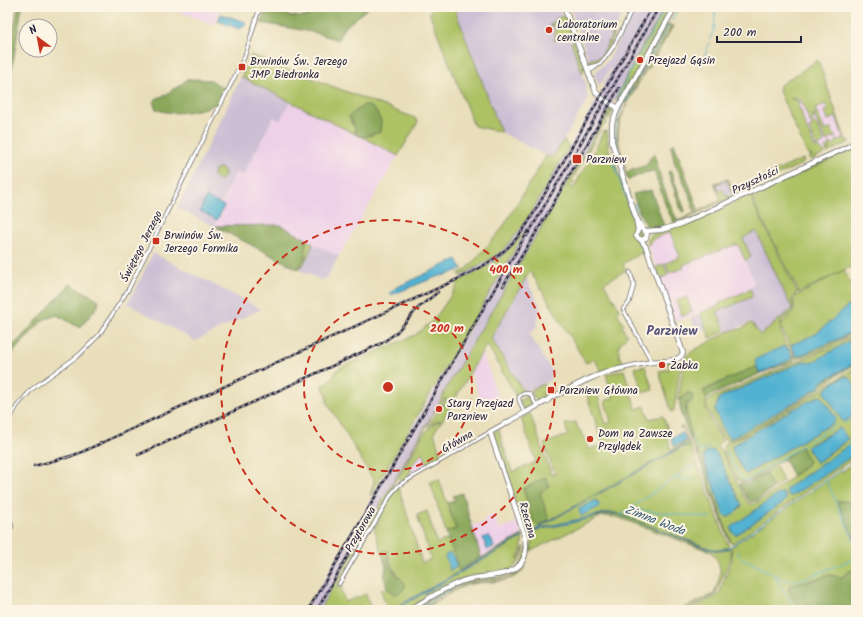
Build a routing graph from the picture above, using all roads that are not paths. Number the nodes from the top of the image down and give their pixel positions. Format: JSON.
{"nodes":[{"id":1,"x":260,"y":7,"type":"edge"},
{"id":2,"x":564,"y":7,"type":"edge"},
{"id":3,"x":633,"y":7,"type":"edge"},
{"id":4,"x":675,"y":7,"type":"edge"},
{"id":5,"x":587,"y":70,"type":"junction"},
{"id":6,"x":618,"y":108,"type":"junction"},
{"id":7,"x":856,"y":143,"type":"edge"},
{"id":8,"x":643,"y":234,"type":"junction"},
{"id":9,"x":630,"y":272,"type":"dead end"},
{"id":10,"x":652,"y":362,"type":"junction"},
{"id":11,"x":537,"y":406,"type":"junction"},
{"id":12,"x":524,"y":413,"type":"junction"},
{"id":13,"x":7,"y":424,"type":"edge"},
{"id":14,"x":490,"y":432,"type":"junction"},
{"id":15,"x":399,"y":485,"type":"joint"},
{"id":16,"x":7,"y":510,"type":"edge"},
{"id":17,"x":12,"y":526,"type":"dead end"},
{"id":18,"x":339,"y":584,"type":"dead end"},
{"id":19,"x":409,"y":610,"type":"edge"}],
"edges":[{"from":1,"to":13,"type":"street","name":"Świętego Jerzego"},
{"from":2,"to":5,"type":"street"},
{"from":3,"to":5,"type":"street"},
{"from":4,"to":6,"type":"street"},
{"from":5,"to":6,"type":"street"},
{"from":6,"to":8,"type":"street"},
{"from":7,"to":8,"type":"street","name":"Przyszłości"},
{"from":8,"to":10,"type":"street","name":"Główna"},
{"from":9,"to":10,"type":"street"},
{"from":10,"to":11,"type":"street","name":"Główna"},
{"from":11,"to":12,"type":"street","name":"Główna"},
{"from":11,"to":12,"type":"street"},
{"from":12,"to":14,"type":"street","name":"Główna"},
{"from":14,"to":15,"type":"street","name":"Główna"},
{"from":14,"to":19,"type":"street","name":"Rzeczna"},
{"from":15,"to":18,"type":"street","name":"Przytorowa"},
{"from":16,"to":17,"type":"street"}]}
